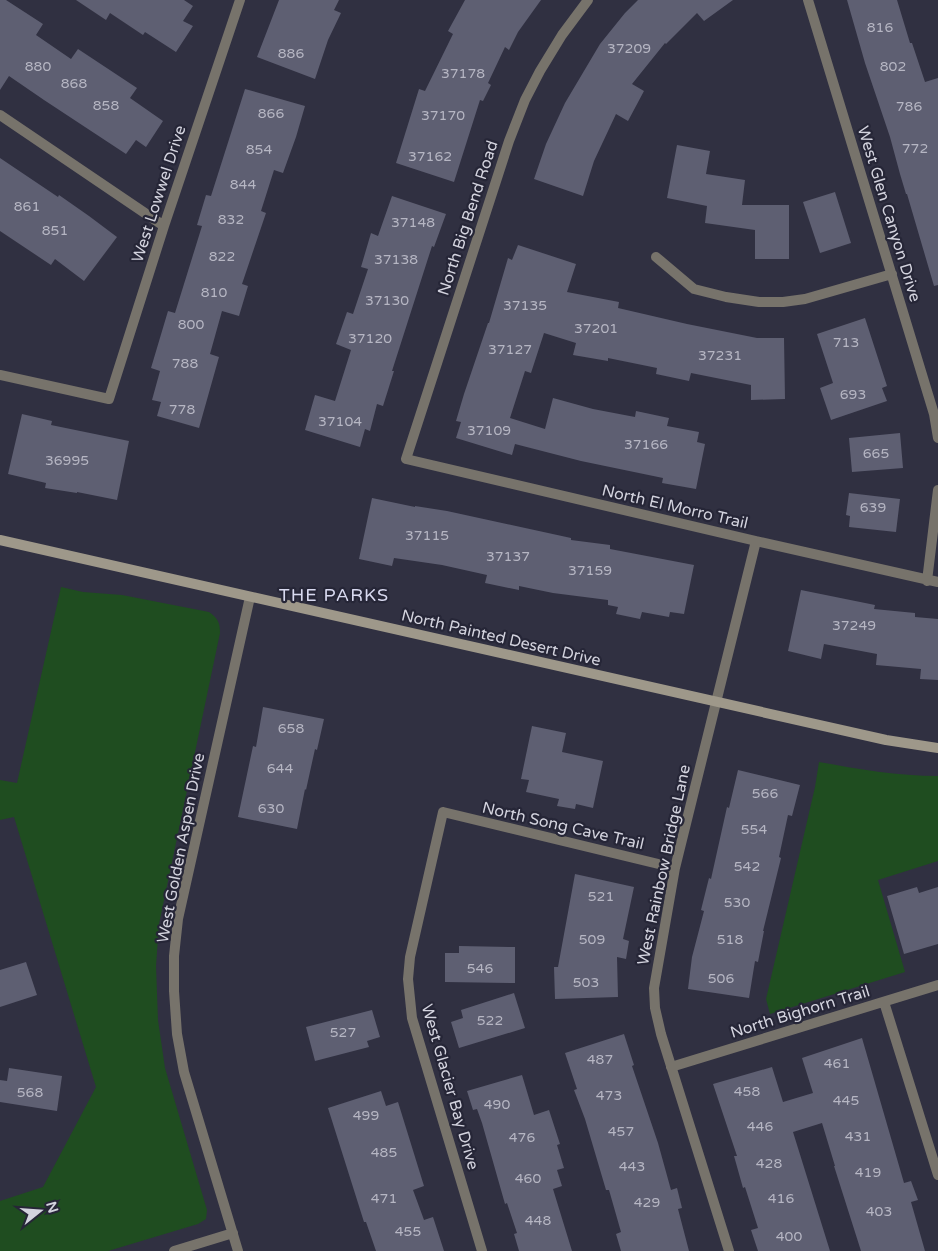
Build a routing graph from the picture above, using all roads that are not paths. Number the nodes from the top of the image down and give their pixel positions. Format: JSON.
{"nodes":[{"id":1,"x":240,"y":0,"type":"edge"},
{"id":2,"x":588,"y":0,"type":"edge"},
{"id":3,"x":808,"y":0,"type":"edge"},
{"id":4,"x":0,"y":115,"type":"edge"},
{"id":5,"x":164,"y":226,"type":"junction"},
{"id":6,"x":656,"y":257,"type":"dead end"},
{"id":7,"x":892,"y":274,"type":"junction"},
{"id":8,"x":0,"y":375,"type":"edge"},
{"id":9,"x":938,"y":438,"type":"edge"},
{"id":10,"x":406,"y":459,"type":"joint"},
{"id":11,"x":938,"y":490,"type":"edge"},
{"id":12,"x":0,"y":540,"type":"edge"},
{"id":13,"x":756,"y":541,"type":"junction"},
{"id":14,"x":933,"y":581,"type":"edge"},
{"id":15,"x":250,"y":597,"type":"junction"},
{"id":16,"x":716,"y":702,"type":"junction"},
{"id":17,"x":938,"y":748,"type":"edge"},
{"id":18,"x":443,"y":812,"type":"joint"},
{"id":19,"x":675,"y":868,"type":"junction"},
{"id":20,"x":938,"y":986,"type":"edge"},
{"id":21,"x":884,"y":1002,"type":"junction"},
{"id":22,"x":671,"y":1067,"type":"junction"},
{"id":23,"x":938,"y":1175,"type":"edge"},
{"id":24,"x":233,"y":1233,"type":"junction"},
{"id":25,"x":174,"y":1251,"type":"edge"},
{"id":26,"x":238,"y":1251,"type":"edge"},
{"id":27,"x":482,"y":1251,"type":"edge"},
{"id":28,"x":729,"y":1251,"type":"edge"}],
"edges":[{"from":1,"to":5,"type":"street","name":"West Lowwel Drive"},
{"from":2,"to":10,"type":"street","name":"North Big Bend Road"},
{"from":3,"to":7,"type":"street","name":"West Glen Canyon Drive"},
{"from":4,"to":5,"type":"street"},
{"from":5,"to":8,"type":"street","name":"West Lowwel Drive"},
{"from":6,"to":7,"type":"street"},
{"from":7,"to":9,"type":"street","name":"West Glen Canyon Drive"},
{"from":10,"to":13,"type":"street","name":"North El Morro Trail"},
{"from":11,"to":14,"type":"street"},
{"from":12,"to":15,"type":"street","name":"North Painted Desert Drive"},
{"from":13,"to":14,"type":"street","name":"North El Morro Trail"},
{"from":13,"to":16,"type":"street","name":"West Rainbow Bridge Lane"},
{"from":15,"to":16,"type":"street","name":"North Painted Desert Drive"},
{"from":15,"to":24,"type":"street","name":"West Golden Aspen Drive"},
{"from":16,"to":17,"type":"street","name":"North Painted Desert Drive"},
{"from":16,"to":19,"type":"street","name":"West Rainbow Bridge Lane"},
{"from":18,"to":19,"type":"street","name":"North Song Cave Trail"},
{"from":18,"to":27,"type":"street","name":"West Glacier Bay Drive"},
{"from":19,"to":22,"type":"street","name":"West Rainbow Bridge Lane"},
{"from":20,"to":21,"type":"street","name":"North Bighorn Trail"},
{"from":21,"to":22,"type":"street","name":"North Bighorn Trail"},
{"from":21,"to":23,"type":"street"},
{"from":22,"to":28,"type":"street","name":"West Rainbow Bridge Lane"},
{"from":24,"to":25,"type":"street"},
{"from":24,"to":26,"type":"street","name":"West Golden Aspen Drive"}]}
